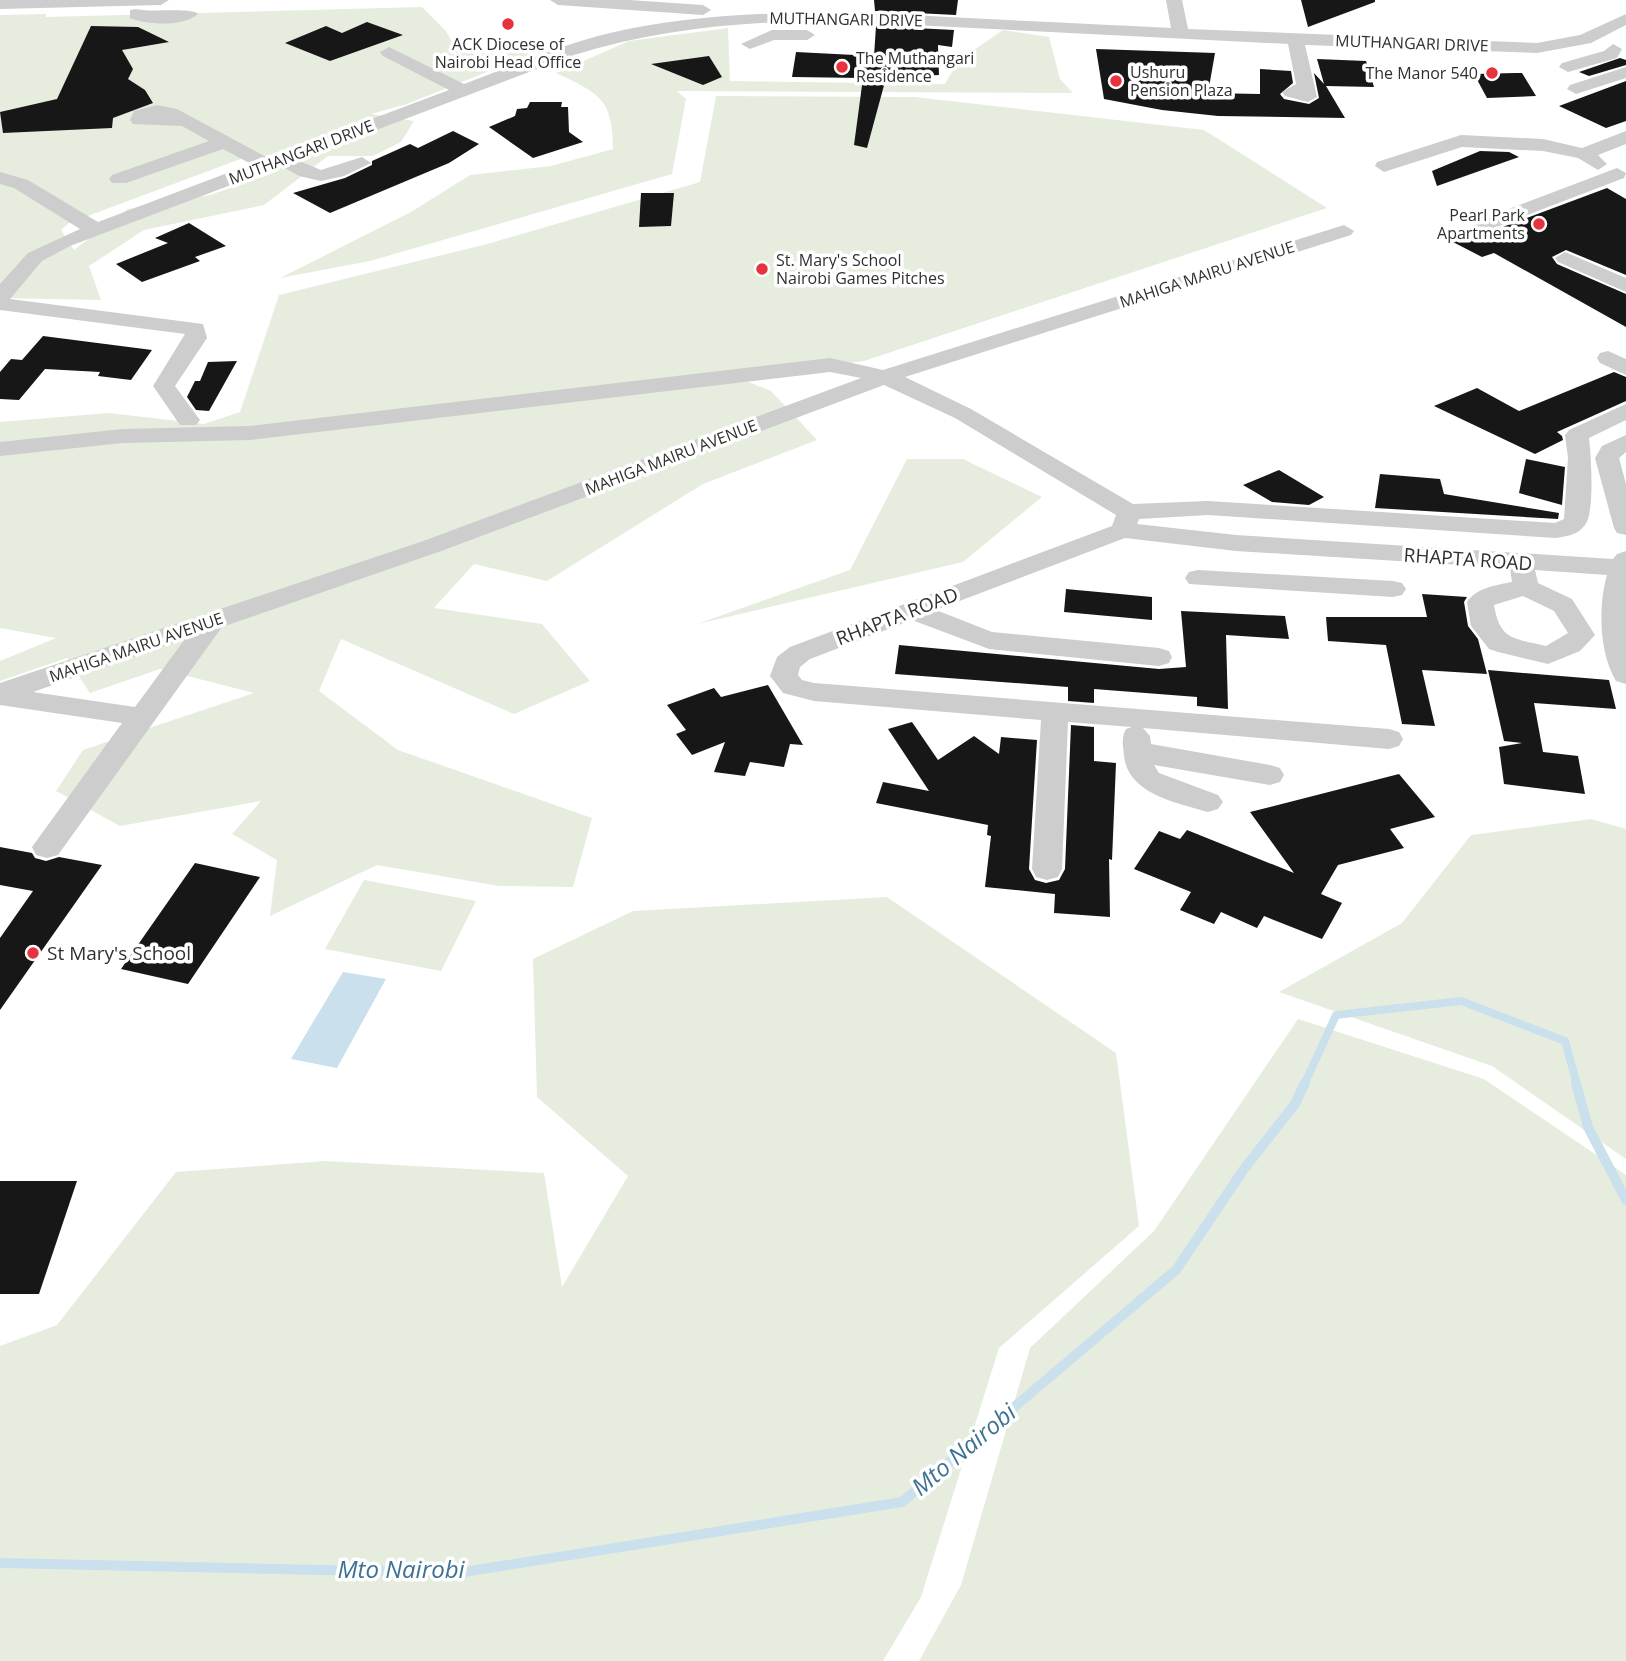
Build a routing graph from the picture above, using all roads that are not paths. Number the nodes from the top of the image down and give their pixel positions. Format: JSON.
{"nodes":[{"id":1,"x":161,"y":0,"type":"edge"},
{"id":2,"x":558,"y":0,"type":"edge"},
{"id":3,"x":807,"y":0,"type":"edge"},
{"id":4,"x":1174,"y":0,"type":"edge"},
{"id":5,"x":142,"y":1,"type":"edge"},
{"id":6,"x":10,"y":2,"type":"edge"},
{"id":7,"x":776,"y":2,"type":"edge"},
{"id":8,"x":190,"y":14,"type":"dead end"},
{"id":9,"x":845,"y":16,"type":"junction"},
{"id":10,"x":737,"y":17,"type":"junction"},
{"id":11,"x":1626,"y":19,"type":"edge"},
{"id":12,"x":1180,"y":28,"type":"junction"},
{"id":13,"x":1295,"y":34,"type":"junction"},
{"id":14,"x":1591,"y":36,"type":"junction"},
{"id":15,"x":750,"y":44,"type":"dead end"},
{"id":16,"x":1446,"y":45,"type":"junction"},
{"id":17,"x":1622,"y":50,"type":"edge"},
{"id":18,"x":389,"y":52,"type":"dead end"},
{"id":19,"x":1457,"y":67,"type":"dead end"},
{"id":20,"x":1568,"y":67,"type":"dead end"},
{"id":21,"x":1626,"y":72,"type":"edge"},
{"id":22,"x":1305,"y":86,"type":"dead end"},
{"id":23,"x":1576,"y":89,"type":"dead end"},
{"id":24,"x":462,"y":90,"type":"junction"},
{"id":25,"x":184,"y":121,"type":"dead end"},
{"id":26,"x":1626,"y":137,"type":"edge"},
{"id":27,"x":222,"y":143,"type":"junction"},
{"id":28,"x":242,"y":153,"type":"junction"},
{"id":29,"x":1586,"y":157,"type":"junction"},
{"id":30,"x":275,"y":162,"type":"junction"},
{"id":31,"x":362,"y":163,"type":"dead end"},
{"id":32,"x":1384,"y":166,"type":"dead end"},
{"id":33,"x":1621,"y":176,"type":"edge"},
{"id":34,"x":0,"y":178,"type":"edge"},
{"id":35,"x":1485,"y":225,"type":"dead end"},
{"id":36,"x":95,"y":229,"type":"junction"},
{"id":37,"x":1344,"y":231,"type":"dead end"},
{"id":38,"x":1565,"y":258,"type":"dead end"},
{"id":39,"x":1620,"y":279,"type":"edge"},
{"id":40,"x":0,"y":297,"type":"edge"},
{"id":41,"x":0,"y":304,"type":"edge"},
{"id":42,"x":884,"y":377,"type":"junction"},
{"id":43,"x":1626,"y":411,"type":"edge"},
{"id":44,"x":188,"y":420,"type":"dead end"},
{"id":45,"x":1626,"y":442,"type":"edge"},
{"id":46,"x":0,"y":449,"type":"edge"},
{"id":47,"x":1126,"y":521,"type":"junction"},
{"id":48,"x":1626,"y":528,"type":"edge"},
{"id":49,"x":1236,"y":542,"type":"junction"},
{"id":50,"x":1624,"y":565,"type":"edge"},
{"id":51,"x":1198,"y":578,"type":"dead end"},
{"id":52,"x":1241,"y":580,"type":"junction"},
{"id":53,"x":1393,"y":589,"type":"dead end"},
{"id":54,"x":913,"y":610,"type":"junction"},
{"id":55,"x":213,"y":621,"type":"junction"},
{"id":56,"x":1159,"y":657,"type":"dead end"},
{"id":57,"x":1626,"y":675,"type":"edge"},
{"id":58,"x":0,"y":694,"type":"edge"},
{"id":59,"x":1055,"y":712,"type":"junction"},
{"id":60,"x":142,"y":717,"type":"junction"},
{"id":61,"x":1134,"y":718,"type":"junction"},
{"id":62,"x":1389,"y":739,"type":"dead end"},
{"id":63,"x":1138,"y":752,"type":"junction"},
{"id":64,"x":1270,"y":775,"type":"dead end"},
{"id":65,"x":1208,"y":802,"type":"dead end"},
{"id":66,"x":47,"y":847,"type":"dead end"},
{"id":67,"x":1047,"y":869,"type":"dead end"}],
"edges":[{"from":1,"to":5,"type":"street"},
{"from":2,"to":10,"type":"street"},
{"from":3,"to":7,"type":"street"},
{"from":4,"to":12,"type":"street"},
{"from":5,"to":6,"type":"street"},
{"from":5,"to":8,"type":"street"},
{"from":7,"to":10,"type":"street"},
{"from":9,"to":10,"type":"street","name":"MUTHANGARI DRIVE"},
{"from":9,"to":12,"type":"street","name":"MUTHANGARI DRIVE"},
{"from":9,"to":15,"type":"street"},
{"from":10,"to":24,"type":"street","name":"MUTHANGARI DRIVE"},
{"from":11,"to":14,"type":"street","name":"MUTHANGARI DRIVE"},
{"from":12,"to":13,"type":"street","name":"MUTHANGARI DRIVE"},
{"from":13,"to":16,"type":"street","name":"MUTHANGARI DRIVE"},
{"from":13,"to":22,"type":"street"},
{"from":14,"to":16,"type":"street","name":"MUTHANGARI DRIVE"},
{"from":14,"to":17,"type":"street"},
{"from":16,"to":19,"type":"street"},
{"from":17,"to":20,"type":"street"},
{"from":18,"to":24,"type":"street"},
{"from":21,"to":23,"type":"street"},
{"from":24,"to":30,"type":"street","name":"MUTHANGARI DRIVE"},
{"from":25,"to":27,"type":"street"},
{"from":26,"to":29,"type":"street"},
{"from":27,"to":28,"type":"street"},
{"from":27,"to":28,"type":"street"},
{"from":28,"to":30,"type":"street"},
{"from":29,"to":32,"type":"street"},
{"from":29,"to":33,"type":"street"},
{"from":30,"to":31,"type":"street"},
{"from":30,"to":36,"type":"street","name":"MUTHANGARI DRIVE"},
{"from":33,"to":35,"type":"street"},
{"from":34,"to":36,"type":"street"},
{"from":36,"to":40,"type":"street","name":"MUTHANGARI DRIVE"},
{"from":37,"to":42,"type":"street","name":"MAHIGA MAIRU AVENUE"},
{"from":38,"to":39,"type":"street"},
{"from":41,"to":44,"type":"street"},
{"from":42,"to":46,"type":"street"},
{"from":42,"to":47,"type":"street"},
{"from":42,"to":55,"type":"street","name":"MAHIGA MAIRU AVENUE"},
{"from":43,"to":47,"type":"street"},
{"from":45,"to":48,"type":"street"},
{"from":47,"to":49,"type":"street","name":"RHAPTA ROAD"},
{"from":47,"to":54,"type":"street","name":"RHAPTA ROAD"},
{"from":49,"to":50,"type":"street","name":"RHAPTA ROAD"},
{"from":49,"to":52,"type":"street"},
{"from":50,"to":57,"type":"street"},
{"from":51,"to":52,"type":"street"},
{"from":52,"to":53,"type":"street"},
{"from":54,"to":56,"type":"street"},
{"from":54,"to":59,"type":"street","name":"RHAPTA ROAD"},
{"from":55,"to":58,"type":"street","name":"MAHIGA MAIRU AVENUE"},
{"from":55,"to":60,"type":"street"},
{"from":58,"to":60,"type":"street"},
{"from":59,"to":61,"type":"street","name":"RHAPTA ROAD"},
{"from":59,"to":67,"type":"street"},
{"from":60,"to":66,"type":"street"},
{"from":61,"to":62,"type":"street","name":"RHAPTA ROAD"},
{"from":61,"to":63,"type":"street"},
{"from":63,"to":64,"type":"street"},
{"from":63,"to":65,"type":"street"}]}
